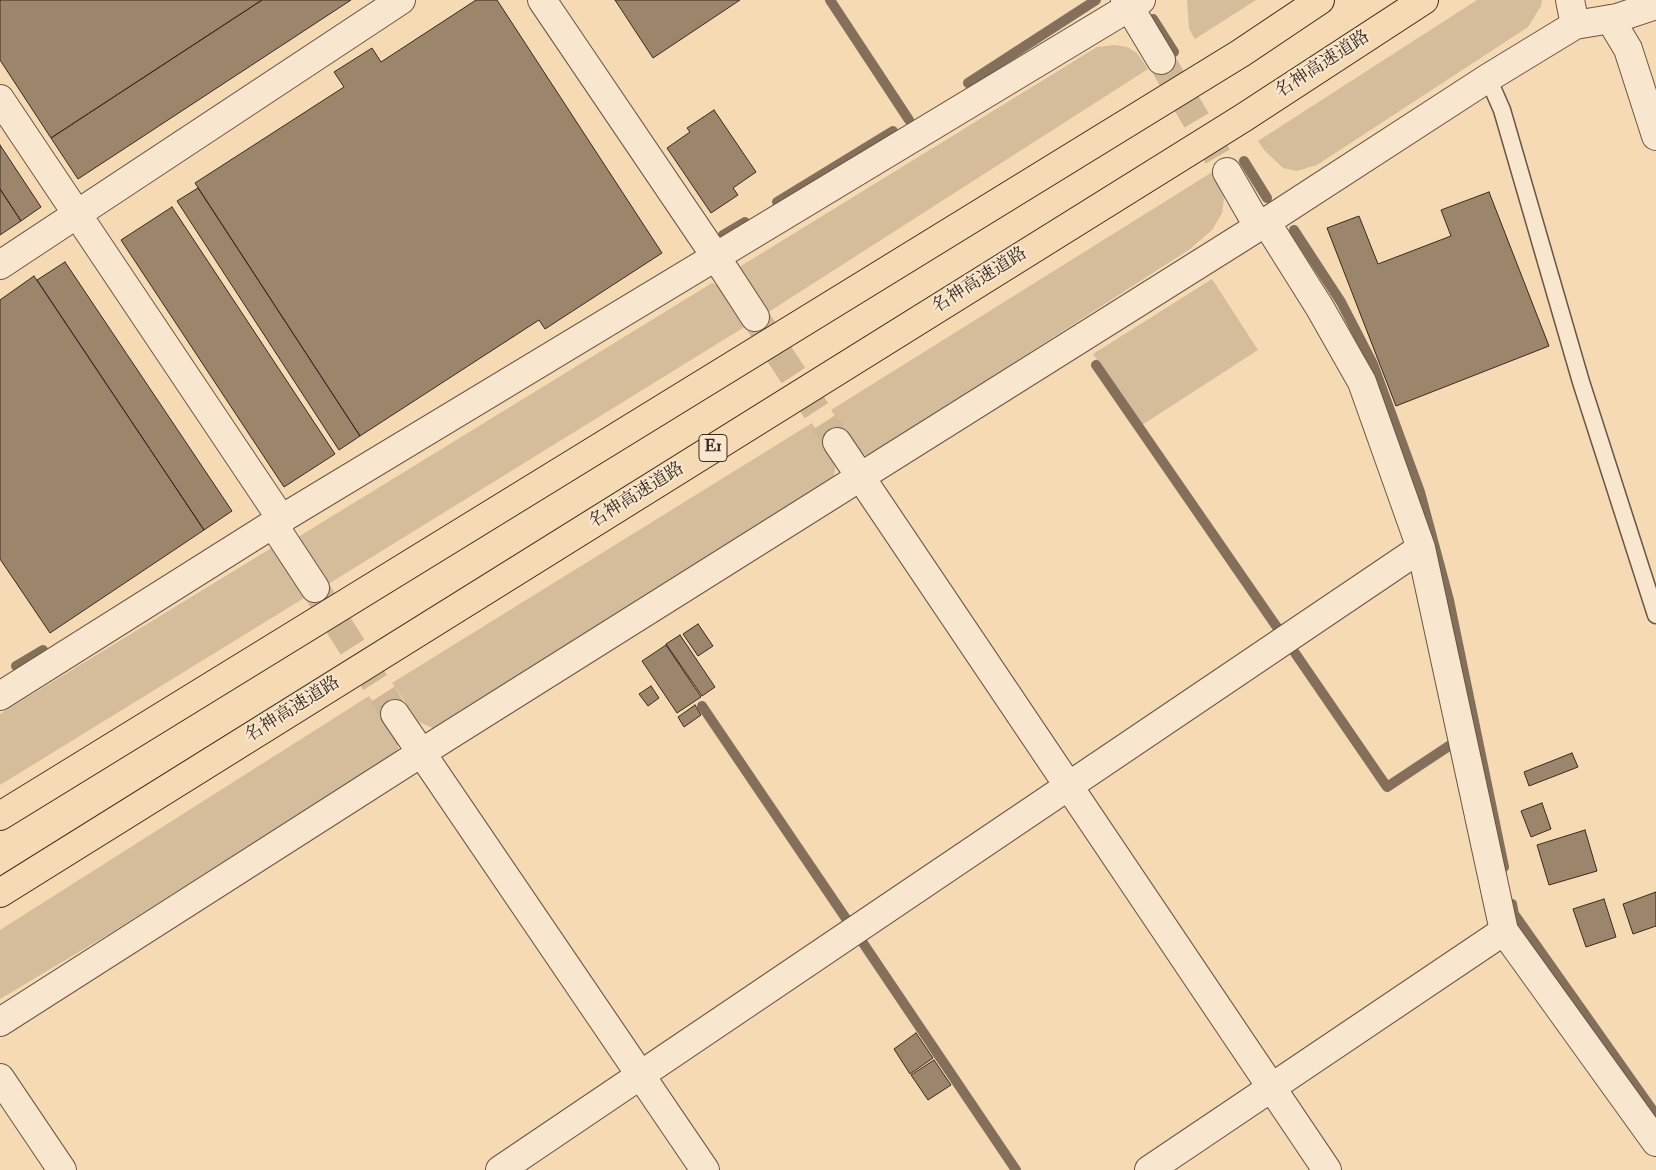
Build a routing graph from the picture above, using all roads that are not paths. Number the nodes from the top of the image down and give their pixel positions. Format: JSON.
{"nodes":[{"id":1,"x":401,"y":0,"type":"edge"},
{"id":2,"x":542,"y":0,"type":"edge"},
{"id":3,"x":1320,"y":0,"type":"edge"},
{"id":4,"x":1424,"y":0,"type":"edge"},
{"id":5,"x":1132,"y":2,"type":"edge"},
{"id":6,"x":1656,"y":5,"type":"edge"},
{"id":7,"x":1572,"y":12,"type":"edge"},
{"id":8,"x":1613,"y":18,"type":"junction"},
{"id":9,"x":1161,"y":60,"type":"tunnel mouth"},
{"id":10,"x":1488,"y":78,"type":"junction"},
{"id":11,"x":0,"y":99,"type":"edge"},
{"id":12,"x":1656,"y":136,"type":"edge"},
{"id":13,"x":1227,"y":172,"type":"tunnel mouth"},
{"id":14,"x":77,"y":214,"type":"junction"},
{"id":15,"x":1262,"y":224,"type":"junction"},
{"id":16,"x":716,"y":257,"type":"junction"},
{"id":17,"x":0,"y":265,"type":"edge"},
{"id":18,"x":755,"y":317,"type":"tunnel mouth"},
{"id":19,"x":837,"y":442,"type":"tunnel mouth"},
{"id":20,"x":860,"y":477,"type":"junction"},
{"id":21,"x":278,"y":522,"type":"junction"},
{"id":22,"x":1421,"y":548,"type":"junction"},
{"id":23,"x":315,"y":588,"type":"tunnel mouth"},
{"id":24,"x":1656,"y":615,"type":"edge"},
{"id":25,"x":0,"y":696,"type":"edge"},
{"id":26,"x":395,"y":714,"type":"tunnel mouth"},
{"id":27,"x":421,"y":753,"type":"junction"},
{"id":28,"x":1068,"y":786,"type":"junction"},
{"id":29,"x":0,"y":816,"type":"edge"},
{"id":30,"x":0,"y":893,"type":"edge"},
{"id":31,"x":1504,"y":931,"type":"junction"},
{"id":32,"x":0,"y":1022,"type":"edge"},
{"id":33,"x":640,"y":1076,"type":"junction"},
{"id":34,"x":0,"y":1078,"type":"edge"},
{"id":35,"x":1271,"y":1086,"type":"junction"},
{"id":36,"x":1656,"y":1142,"type":"edge"},
{"id":37,"x":62,"y":1170,"type":"edge"},
{"id":38,"x":500,"y":1170,"type":"edge"},
{"id":39,"x":704,"y":1170,"type":"edge"},
{"id":40,"x":1148,"y":1170,"type":"edge"},
{"id":41,"x":1327,"y":1170,"type":"edge"}],
"edges":[{"from":1,"to":14,"type":"street"},
{"from":2,"to":16,"type":"street"},
{"from":3,"to":29,"type":"highway"},
{"from":4,"to":30,"type":"highway","name":"名神高速道路","number":"E1"},
{"from":5,"to":9,"type":"street"},
{"from":5,"to":16,"type":"street"},
{"from":6,"to":8,"type":"street"},
{"from":7,"to":8,"type":"street"},
{"from":7,"to":10,"type":"street"},
{"from":8,"to":12,"type":"street"},
{"from":10,"to":15,"type":"street"},
{"from":10,"to":24,"type":"lane"},
{"from":11,"to":14,"type":"street"},
{"from":13,"to":15,"type":"street"},
{"from":14,"to":17,"type":"street"},
{"from":14,"to":21,"type":"street"},
{"from":15,"to":20,"type":"street"},
{"from":15,"to":22,"type":"street"},
{"from":16,"to":18,"type":"street"},
{"from":16,"to":21,"type":"street"},
{"from":19,"to":20,"type":"street"},
{"from":20,"to":27,"type":"street"},
{"from":20,"to":28,"type":"street"},
{"from":21,"to":23,"type":"street"},
{"from":21,"to":25,"type":"street"},
{"from":22,"to":28,"type":"street"},
{"from":22,"to":31,"type":"street"},
{"from":26,"to":27,"type":"street"},
{"from":27,"to":32,"type":"street"},
{"from":27,"to":33,"type":"street"},
{"from":28,"to":33,"type":"street"},
{"from":28,"to":35,"type":"street"},
{"from":31,"to":35,"type":"street"},
{"from":31,"to":36,"type":"street"},
{"from":33,"to":38,"type":"street"},
{"from":33,"to":39,"type":"street"},
{"from":34,"to":37,"type":"street"},
{"from":35,"to":40,"type":"street"},
{"from":35,"to":41,"type":"street"}]}
